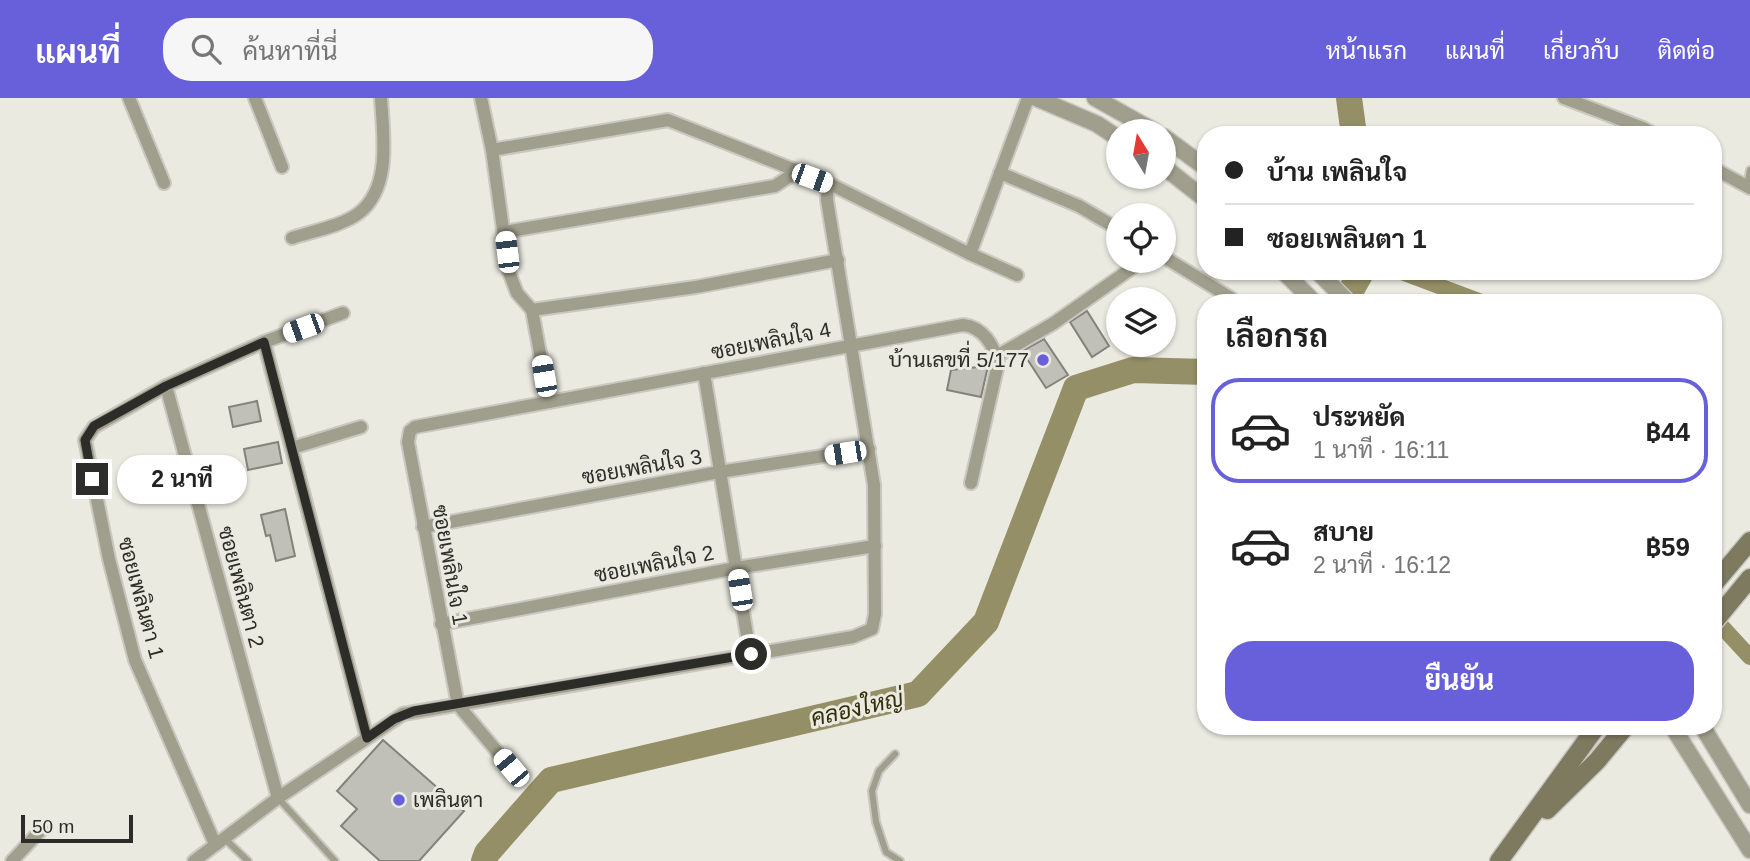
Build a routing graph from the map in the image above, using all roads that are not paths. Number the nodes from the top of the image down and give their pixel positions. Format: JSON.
{"nodes":[{"id":1,"x":129,"y":98,"type":"edge"},
{"id":2,"x":255,"y":98,"type":"edge"},
{"id":3,"x":381,"y":98,"type":"edge"},
{"id":4,"x":481,"y":98,"type":"edge"},
{"id":5,"x":1028,"y":98,"type":"edge"},
{"id":6,"x":1036,"y":98,"type":"edge"},
{"id":7,"x":1095,"y":98,"type":"edge"},
{"id":8,"x":1564,"y":98,"type":"edge"},
{"id":9,"x":1133,"y":119,"type":"edge"},
{"id":10,"x":1638,"y":126,"type":"edge"},
{"id":11,"x":1106,"y":130,"type":"edge"},
{"id":12,"x":1176,"y":146,"type":"edge"},
{"id":13,"x":492,"y":150,"type":"junction"},
{"id":14,"x":1197,"y":161,"type":"edge"},
{"id":15,"x":282,"y":167,"type":"dead end"},
{"id":16,"x":1750,"y":170,"type":"edge"},
{"id":17,"x":796,"y":172,"type":"junction"},
{"id":18,"x":1000,"y":173,"type":"junction"},
{"id":19,"x":1722,"y":173,"type":"edge"},
{"id":20,"x":1176,"y":176,"type":"edge"},
{"id":21,"x":164,"y":183,"type":"dead end"},
{"id":22,"x":828,"y":183,"type":"junction"},
{"id":23,"x":1748,"y":188,"type":"edge"},
{"id":24,"x":1197,"y":193,"type":"edge"},
{"id":25,"x":1106,"y":222,"type":"edge"},
{"id":26,"x":504,"y":232,"type":"junction"},
{"id":27,"x":292,"y":237,"type":"dead end"},
{"id":28,"x":970,"y":254,"type":"junction"},
{"id":29,"x":838,"y":260,"type":"junction"},
{"id":30,"x":1176,"y":264,"type":"edge"},
{"id":31,"x":1125,"y":273,"type":"edge"},
{"id":32,"x":1017,"y":275,"type":"dead end"},
{"id":33,"x":1197,"y":277,"type":"edge"},
{"id":34,"x":1202,"y":280,"type":"edge"},
{"id":35,"x":1292,"y":280,"type":"edge"},
{"id":36,"x":1326,"y":280,"type":"edge"},
{"id":37,"x":1224,"y":294,"type":"edge"},
{"id":38,"x":1306,"y":294,"type":"edge"},
{"id":39,"x":1340,"y":294,"type":"edge"},
{"id":40,"x":532,"y":310,"type":"junction"},
{"id":41,"x":343,"y":313,"type":"dead end"},
{"id":42,"x":264,"y":342,"type":"junction"},
{"id":43,"x":852,"y":346,"type":"junction"},
{"id":44,"x":996,"y":356,"type":"junction"},
{"id":45,"x":704,"y":373,"type":"junction"},
{"id":46,"x":166,"y":386,"type":"junction"},
{"id":47,"x":549,"y":402,"type":"junction"},
{"id":48,"x":361,"y":427,"type":"dead end"},
{"id":49,"x":410,"y":431,"type":"joint"},
{"id":50,"x":292,"y":448,"type":"junction"},
{"id":51,"x":869,"y":449,"type":"junction"},
{"id":52,"x":719,"y":472,"type":"junction"},
{"id":53,"x":971,"y":483,"type":"dead end"},
{"id":54,"x":423,"y":527,"type":"junction"},
{"id":55,"x":1750,"y":541,"type":"edge"},
{"id":56,"x":875,"y":546,"type":"junction"},
{"id":57,"x":736,"y":568,"type":"junction"},
{"id":58,"x":1722,"y":575,"type":"edge"},
{"id":59,"x":1750,"y":578,"type":"edge"},
{"id":60,"x":1722,"y":612,"type":"edge"},
{"id":61,"x":441,"y":624,"type":"junction"},
{"id":62,"x":751,"y":654,"type":"junction"},
{"id":63,"x":458,"y":705,"type":"junction"},
{"id":64,"x":1591,"y":735,"type":"edge"},
{"id":65,"x":1619,"y":735,"type":"edge"},
{"id":66,"x":1678,"y":735,"type":"edge"},
{"id":67,"x":1707,"y":735,"type":"edge"},
{"id":68,"x":367,"y":738,"type":"junction"},
{"id":69,"x":895,"y":754,"type":"dead end"},
{"id":70,"x":511,"y":768,"type":"dead end"},
{"id":71,"x":278,"y":798,"type":"junction"},
{"id":72,"x":1750,"y":805,"type":"edge"},
{"id":73,"x":41,"y":829,"type":"dead end"},
{"id":74,"x":1517,"y":839,"type":"junction"},
{"id":75,"x":220,"y":841,"type":"junction"},
{"id":76,"x":1750,"y":850,"type":"edge"},
{"id":77,"x":12,"y":861,"type":"edge"},
{"id":78,"x":194,"y":861,"type":"edge"},
{"id":79,"x":248,"y":861,"type":"edge"},
{"id":80,"x":334,"y":861,"type":"edge"},
{"id":81,"x":900,"y":861,"type":"edge"},
{"id":82,"x":1499,"y":861,"type":"edge"}],
"edges":[{"from":1,"to":21,"type":"street"},
{"from":2,"to":15,"type":"street"},
{"from":3,"to":27,"type":"street"},
{"from":4,"to":13,"type":"street"},
{"from":5,"to":18,"type":"street"},
{"from":6,"to":11,"type":"street"},
{"from":7,"to":9,"type":"street"},
{"from":8,"to":10,"type":"street"},
{"from":12,"to":14,"type":"street"},
{"from":13,"to":17,"type":"street"},
{"from":13,"to":26,"type":"street"},
{"from":16,"to":23,"type":"lane"},
{"from":17,"to":22,"type":"street"},
{"from":17,"to":26,"type":"street"},
{"from":18,"to":25,"type":"street"},
{"from":18,"to":28,"type":"street"},
{"from":19,"to":23,"type":"street"},
{"from":20,"to":24,"type":"street"},
{"from":22,"to":28,"type":"street"},
{"from":22,"to":29,"type":"street"},
{"from":26,"to":40,"type":"street"},
{"from":28,"to":32,"type":"street"},
{"from":29,"to":40,"type":"street"},
{"from":29,"to":43,"type":"street"},
{"from":30,"to":33,"type":"street"},
{"from":31,"to":44,"type":"street"},
{"from":34,"to":37,"type":"street"},
{"from":35,"to":38,"type":"street"},
{"from":36,"to":39,"type":"street"},
{"from":40,"to":47,"type":"street"},
{"from":41,"to":42,"type":"street"},
{"from":42,"to":46,"type":"street"},
{"from":42,"to":50,"type":"street"},
{"from":43,"to":44,"type":"street","name":"ซอยเพลินใจ 4"},
{"from":43,"to":45,"type":"street","name":"ซอยเพลินใจ 4"},
{"from":43,"to":51,"type":"street"},
{"from":44,"to":53,"type":"street"},
{"from":45,"to":47,"type":"street","name":"ซอยเพลินใจ 4"},
{"from":45,"to":52,"type":"street"},
{"from":46,"to":71,"type":"street","name":"ซอยเพลินตา 2"},
{"from":46,"to":75,"type":"street","name":"ซอยเพลินตา 1"},
{"from":47,"to":49,"type":"street","name":"ซอยเพลินใจ 4"},
{"from":48,"to":50,"type":"street"},
{"from":49,"to":54,"type":"street","name":"ซอยเพลินใจ 1"},
{"from":50,"to":68,"type":"street"},
{"from":51,"to":52,"type":"street","name":"ซอยเพลินใจ 3"},
{"from":51,"to":56,"type":"street"},
{"from":52,"to":54,"type":"street","name":"ซอยเพลินใจ 3"},
{"from":52,"to":57,"type":"street"},
{"from":54,"to":61,"type":"street","name":"ซอยเพลินใจ 1"},
{"from":55,"to":58,"type":"main road"},
{"from":56,"to":57,"type":"street","name":"ซอยเพลินใจ 2"},
{"from":56,"to":62,"type":"street"},
{"from":57,"to":61,"type":"street","name":"ซอยเพลินใจ 2"},
{"from":57,"to":62,"type":"street"},
{"from":59,"to":60,"type":"main road"},
{"from":61,"to":63,"type":"street","name":"ซอยเพลินใจ 1"},
{"from":62,"to":63,"type":"street"},
{"from":63,"to":68,"type":"street"},
{"from":63,"to":70,"type":"street"},
{"from":64,"to":74,"type":"main road"},
{"from":65,"to":74,"type":"main road"},
{"from":66,"to":76,"type":"street"},
{"from":67,"to":72,"type":"street"},
{"from":68,"to":71,"type":"street"},
{"from":69,"to":81,"type":"lane"},
{"from":71,"to":75,"type":"street"},
{"from":71,"to":80,"type":"lane"},
{"from":73,"to":77,"type":"street"},
{"from":74,"to":82,"type":"main road"},
{"from":75,"to":78,"type":"street"},
{"from":75,"to":79,"type":"lane"}]}
